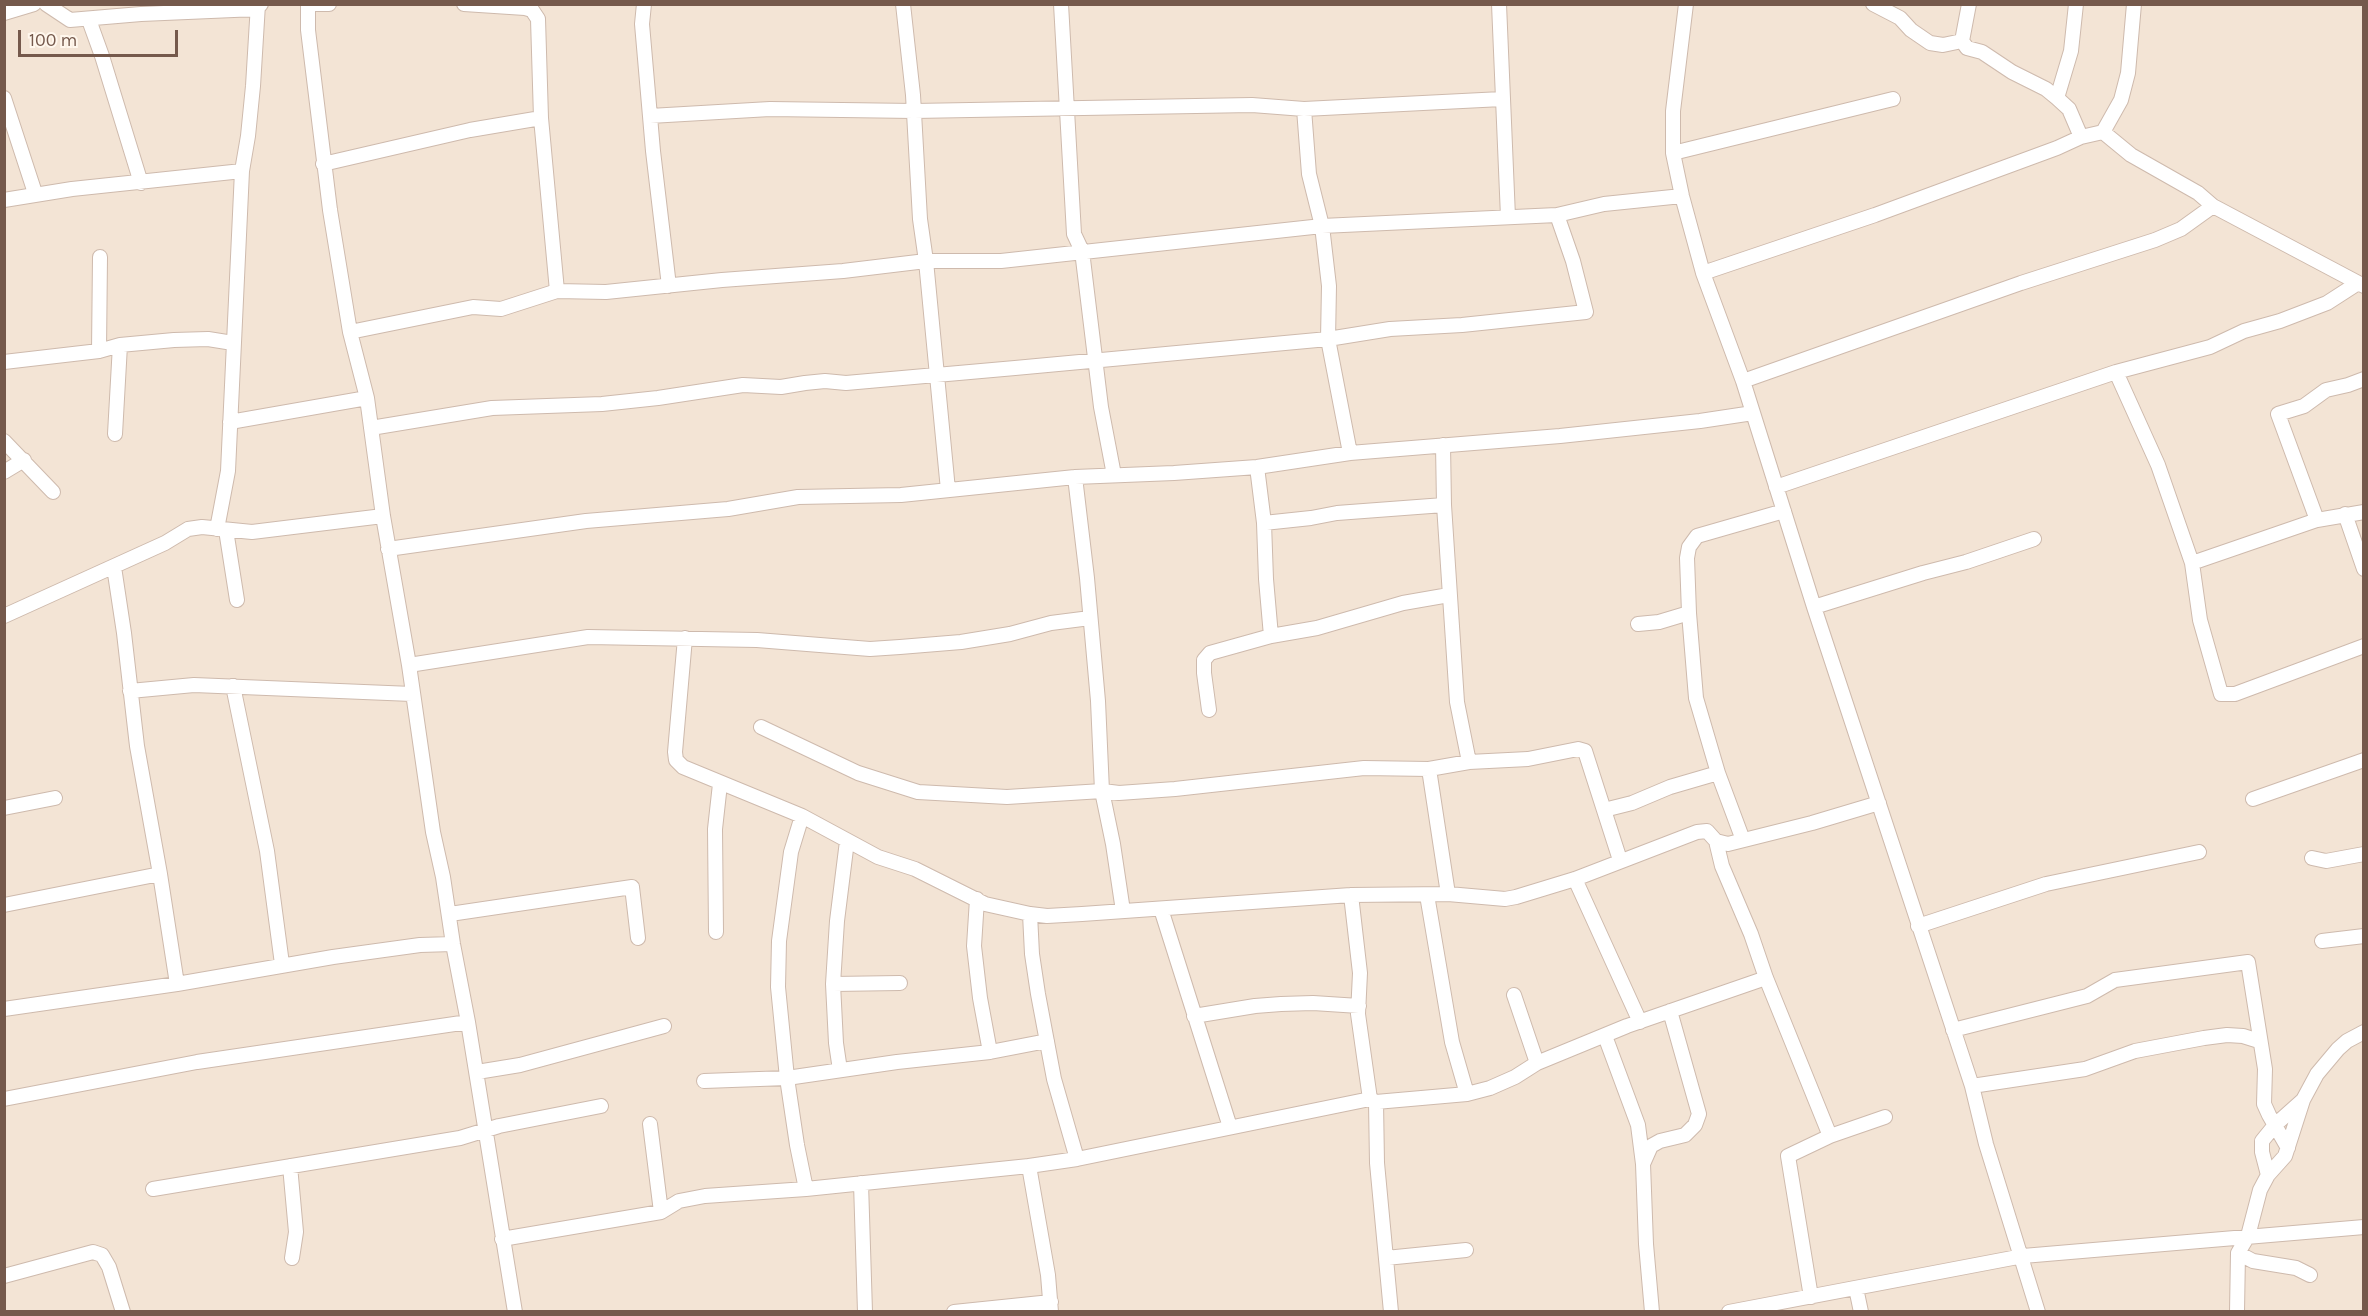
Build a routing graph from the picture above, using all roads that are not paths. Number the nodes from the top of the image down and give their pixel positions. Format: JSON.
{"nodes":[{"id":1,"x":34,"y":4,"type":"edge"},
{"id":2,"x":46,"y":4,"type":"edge"},
{"id":3,"x":309,"y":4,"type":"edge"},
{"id":4,"x":329,"y":4,"type":"edge"},
{"id":5,"x":464,"y":4,"type":"edge"},
{"id":6,"x":644,"y":4,"type":"edge"},
{"id":7,"x":903,"y":4,"type":"edge"},
{"id":8,"x":1061,"y":4,"type":"edge"},
{"id":9,"x":1499,"y":4,"type":"edge"},
{"id":10,"x":1686,"y":4,"type":"edge"},
{"id":11,"x":1873,"y":4,"type":"edge"},
{"id":12,"x":1969,"y":4,"type":"edge"},
{"id":13,"x":2076,"y":4,"type":"edge"},
{"id":14,"x":2134,"y":4,"type":"edge"},
{"id":15,"x":514,"y":5,"type":"edge"},
{"id":16,"x":259,"y":6,"type":"edge"},
{"id":17,"x":141,"y":9,"type":"edge"},
{"id":18,"x":4,"y":13,"type":"edge"},
{"id":19,"x":89,"y":20,"type":"junction"},
{"id":20,"x":1962,"y":41,"type":"junction"},
{"id":21,"x":4,"y":98,"type":"edge"},
{"id":22,"x":2057,"y":98,"type":"junction"},
{"id":23,"x":1502,"y":99,"type":"junction"},
{"id":24,"x":1893,"y":99,"type":"dead end"},
{"id":25,"x":1067,"y":108,"type":"junction"},
{"id":26,"x":1304,"y":109,"type":"junction"},
{"id":27,"x":914,"y":111,"type":"junction"},
{"id":28,"x":650,"y":116,"type":"junction"},
{"id":29,"x":541,"y":118,"type":"junction"},
{"id":30,"x":2103,"y":132,"type":"junction"},
{"id":31,"x":2081,"y":137,"type":"junction"},
{"id":32,"x":1673,"y":153,"type":"junction"},
{"id":33,"x":323,"y":164,"type":"junction"},
{"id":34,"x":242,"y":171,"type":"junction"},
{"id":35,"x":141,"y":183,"type":"junction"},
{"id":36,"x":35,"y":193,"type":"junction"},
{"id":37,"x":1682,"y":196,"type":"junction"},
{"id":38,"x":4,"y":200,"type":"edge"},
{"id":39,"x":2213,"y":206,"type":"junction"},
{"id":40,"x":1557,"y":215,"type":"junction"},
{"id":41,"x":1508,"y":217,"type":"junction"},
{"id":42,"x":1322,"y":226,"type":"junction"},
{"id":43,"x":1082,"y":251,"type":"junction"},
{"id":44,"x":100,"y":257,"type":"dead end"},
{"id":45,"x":926,"y":261,"type":"junction"},
{"id":46,"x":1703,"y":273,"type":"junction"},
{"id":47,"x":2361,"y":285,"type":"edge"},
{"id":48,"x":669,"y":286,"type":"junction"},
{"id":49,"x":557,"y":291,"type":"junction"},
{"id":50,"x":350,"y":332,"type":"junction"},
{"id":51,"x":1328,"y":339,"type":"junction"},
{"id":52,"x":233,"y":344,"type":"junction"},
{"id":53,"x":120,"y":345,"type":"junction"},
{"id":54,"x":99,"y":351,"type":"junction"},
{"id":55,"x":1096,"y":360,"type":"junction"},
{"id":56,"x":4,"y":362,"type":"edge"},
{"id":57,"x":2116,"y":372,"type":"junction"},
{"id":58,"x":936,"y":375,"type":"junction"},
{"id":59,"x":2364,"y":379,"type":"edge"},
{"id":60,"x":1743,"y":381,"type":"junction"},
{"id":61,"x":367,"y":398,"type":"junction"},
{"id":62,"x":1753,"y":413,"type":"junction"},
{"id":63,"x":230,"y":422,"type":"junction"},
{"id":64,"x":371,"y":428,"type":"junction"},
{"id":65,"x":115,"y":434,"type":"dead end"},
{"id":66,"x":4,"y":441,"type":"edge"},
{"id":67,"x":1443,"y":445,"type":"junction"},
{"id":68,"x":1350,"y":453,"type":"junction"},
{"id":69,"x":24,"y":460,"type":"junction"},
{"id":70,"x":1257,"y":467,"type":"junction"},
{"id":71,"x":4,"y":472,"type":"edge"},
{"id":72,"x":1114,"y":475,"type":"junction"},
{"id":73,"x":1075,"y":477,"type":"junction"},
{"id":74,"x":1776,"y":487,"type":"junction"},
{"id":75,"x":948,"y":490,"type":"junction"},
{"id":76,"x":53,"y":492,"type":"dead end"},
{"id":77,"x":1444,"y":505,"type":"junction"},
{"id":78,"x":1784,"y":511,"type":"junction"},
{"id":79,"x":2364,"y":512,"type":"edge"},
{"id":80,"x":2345,"y":514,"type":"junction"},
{"id":81,"x":383,"y":516,"type":"junction"},
{"id":82,"x":2317,"y":520,"type":"junction"},
{"id":83,"x":1264,"y":523,"type":"junction"},
{"id":84,"x":222,"y":529,"type":"junction"},
{"id":85,"x":2034,"y":539,"type":"dead end"},
{"id":86,"x":388,"y":549,"type":"junction"},
{"id":87,"x":2192,"y":563,"type":"junction"},
{"id":88,"x":114,"y":567,"type":"junction"},
{"id":89,"x":2364,"y":569,"type":"edge"},
{"id":90,"x":1449,"y":595,"type":"junction"},
{"id":91,"x":237,"y":600,"type":"dead end"},
{"id":92,"x":1814,"y":607,"type":"junction"},
{"id":93,"x":1689,"y":613,"type":"junction"},
{"id":94,"x":4,"y":616,"type":"edge"},
{"id":95,"x":1090,"y":618,"type":"junction"},
{"id":96,"x":1638,"y":624,"type":"dead end"},
{"id":97,"x":1271,"y":636,"type":"junction"},
{"id":98,"x":685,"y":638,"type":"junction"},
{"id":99,"x":2364,"y":646,"type":"edge"},
{"id":100,"x":409,"y":665,"type":"junction"},
{"id":101,"x":233,"y":686,"type":"junction"},
{"id":102,"x":130,"y":691,"type":"junction"},
{"id":103,"x":412,"y":694,"type":"junction"},
{"id":104,"x":1209,"y":710,"type":"dead end"},
{"id":105,"x":761,"y":727,"type":"dead end"},
{"id":106,"x":2364,"y":760,"type":"edge"},
{"id":107,"x":1469,"y":762,"type":"junction"},
{"id":108,"x":1429,"y":768,"type":"junction"},
{"id":109,"x":1718,"y":773,"type":"junction"},
{"id":110,"x":720,"y":784,"type":"junction"},
{"id":111,"x":1102,"y":790,"type":"junction"},
{"id":112,"x":55,"y":798,"type":"dead end"},
{"id":113,"x":2253,"y":799,"type":"dead end"},
{"id":114,"x":1879,"y":803,"type":"junction"},
{"id":115,"x":4,"y":808,"type":"edge"},
{"id":116,"x":1604,"y":810,"type":"junction"},
{"id":117,"x":802,"y":816,"type":"junction"},
{"id":118,"x":1743,"y":840,"type":"junction"},
{"id":119,"x":847,"y":841,"type":"junction"},
{"id":120,"x":1716,"y":841,"type":"junction"},
{"id":121,"x":2199,"y":852,"type":"dead end"},
{"id":122,"x":2364,"y":854,"type":"edge"},
{"id":123,"x":2312,"y":858,"type":"dead end"},
{"id":124,"x":1620,"y":860,"type":"junction"},
{"id":125,"x":160,"y":874,"type":"junction"},
{"id":126,"x":1575,"y":879,"type":"junction"},
{"id":127,"x":1448,"y":894,"type":"junction"},
{"id":128,"x":1351,"y":895,"type":"junction"},
{"id":129,"x":1427,"y":896,"type":"junction"},
{"id":130,"x":977,"y":899,"type":"junction"},
{"id":131,"x":4,"y":905,"type":"edge"},
{"id":132,"x":1161,"y":909,"type":"junction"},
{"id":133,"x":1123,"y":911,"type":"junction"},
{"id":134,"x":450,"y":914,"type":"junction"},
{"id":135,"x":1030,"y":914,"type":"junction"},
{"id":136,"x":1918,"y":926,"type":"junction"},
{"id":137,"x":716,"y":932,"type":"dead end"},
{"id":138,"x":2364,"y":936,"type":"edge"},
{"id":139,"x":638,"y":938,"type":"dead end"},
{"id":140,"x":2322,"y":941,"type":"dead end"},
{"id":141,"x":453,"y":944,"type":"junction"},
{"id":142,"x":282,"y":964,"type":"junction"},
{"id":143,"x":1766,"y":978,"type":"junction"},
{"id":144,"x":900,"y":983,"type":"dead end"},
{"id":145,"x":177,"y":984,"type":"junction"},
{"id":146,"x":833,"y":984,"type":"junction"},
{"id":147,"x":1514,"y":995,"type":"dead end"},
{"id":148,"x":1359,"y":1006,"type":"junction"},
{"id":149,"x":4,"y":1009,"type":"edge"},
{"id":150,"x":1670,"y":1011,"type":"junction"},
{"id":151,"x":1194,"y":1016,"type":"junction"},
{"id":152,"x":468,"y":1022,"type":"junction"},
{"id":153,"x":1640,"y":1022,"type":"junction"},
{"id":154,"x":664,"y":1026,"type":"dead end"},
{"id":155,"x":1953,"y":1030,"type":"junction"},
{"id":156,"x":2364,"y":1032,"type":"edge"},
{"id":157,"x":1605,"y":1036,"type":"junction"},
{"id":158,"x":1047,"y":1041,"type":"junction"},
{"id":159,"x":2259,"y":1041,"type":"junction"},
{"id":160,"x":990,"y":1052,"type":"junction"},
{"id":161,"x":1537,"y":1063,"type":"junction"},
{"id":162,"x":840,"y":1070,"type":"junction"},
{"id":163,"x":477,"y":1072,"type":"junction"},
{"id":164,"x":787,"y":1078,"type":"junction"},
{"id":165,"x":704,"y":1081,"type":"dead end"},
{"id":166,"x":1972,"y":1086,"type":"junction"},
{"id":167,"x":1467,"y":1094,"type":"junction"},
{"id":168,"x":4,"y":1099,"type":"edge"},
{"id":169,"x":1373,"y":1100,"type":"junction"},
{"id":170,"x":2303,"y":1101,"type":"junction"},
{"id":171,"x":601,"y":1106,"type":"dead end"},
{"id":172,"x":1885,"y":1117,"type":"dead end"},
{"id":173,"x":650,"y":1124,"type":"dead end"},
{"id":174,"x":2275,"y":1125,"type":"junction"},
{"id":175,"x":1230,"y":1127,"type":"junction"},
{"id":176,"x":486,"y":1131,"type":"junction"},
{"id":177,"x":1830,"y":1137,"type":"junction"},
{"id":178,"x":2288,"y":1148,"type":"junction"},
{"id":179,"x":1077,"y":1159,"type":"junction"},
{"id":180,"x":1643,"y":1164,"type":"junction"},
{"id":181,"x":290,"y":1166,"type":"junction"},
{"id":182,"x":1029,"y":1166,"type":"junction"},
{"id":183,"x":2268,"y":1175,"type":"junction"},
{"id":184,"x":861,"y":1183,"type":"junction"},
{"id":185,"x":153,"y":1189,"type":"dead end"},
{"id":186,"x":807,"y":1189,"type":"junction"},
{"id":187,"x":661,"y":1212,"type":"junction"},
{"id":188,"x":2364,"y":1227,"type":"edge"},
{"id":189,"x":2248,"y":1236,"type":"junction"},
{"id":190,"x":502,"y":1239,"type":"junction"},
{"id":191,"x":1466,"y":1250,"type":"dead end"},
{"id":192,"x":2238,"y":1253,"type":"junction"},
{"id":193,"x":2023,"y":1256,"type":"junction"},
{"id":194,"x":292,"y":1258,"type":"dead end"},
{"id":195,"x":1386,"y":1258,"type":"junction"},
{"id":196,"x":2310,"y":1275,"type":"dead end"},
{"id":197,"x":4,"y":1276,"type":"edge"},
{"id":198,"x":1856,"y":1288,"type":"junction"},
{"id":199,"x":1811,"y":1297,"type":"junction"},
{"id":200,"x":1051,"y":1307,"type":"edge"},
{"id":201,"x":123,"y":1311,"type":"edge"},
{"id":202,"x":515,"y":1311,"type":"edge"},
{"id":203,"x":865,"y":1311,"type":"edge"},
{"id":204,"x":954,"y":1311,"type":"edge"},
{"id":205,"x":1391,"y":1311,"type":"edge"},
{"id":206,"x":1652,"y":1311,"type":"edge"},
{"id":207,"x":1729,"y":1311,"type":"edge"},
{"id":208,"x":1861,"y":1311,"type":"edge"},
{"id":209,"x":2038,"y":1311,"type":"edge"},
{"id":210,"x":2236,"y":1311,"type":"edge"}],
"edges":[{"from":1,"to":18,"type":"street"},
{"from":2,"to":19,"type":"street"},
{"from":3,"to":4,"type":"street"},
{"from":3,"to":33,"type":"street"},
{"from":5,"to":15,"type":"street"},
{"from":6,"to":28,"type":"street"},
{"from":7,"to":27,"type":"street"},
{"from":8,"to":25,"type":"street"},
{"from":9,"to":23,"type":"street"},
{"from":10,"to":32,"type":"street"},
{"from":11,"to":20,"type":"street"},
{"from":12,"to":20,"type":"street"},
{"from":13,"to":22,"type":"street"},
{"from":14,"to":30,"type":"street"},
{"from":15,"to":29,"type":"street"},
{"from":16,"to":17,"type":"street"},
{"from":16,"to":34,"type":"street"},
{"from":17,"to":19,"type":"street"},
{"from":19,"to":35,"type":"street"},
{"from":20,"to":22,"type":"street"},
{"from":21,"to":36,"type":"street"},
{"from":22,"to":31,"type":"street"},
{"from":23,"to":26,"type":"street"},
{"from":23,"to":41,"type":"street"},
{"from":24,"to":32,"type":"street"},
{"from":25,"to":26,"type":"street"},
{"from":25,"to":27,"type":"street"},
{"from":25,"to":43,"type":"street"},
{"from":26,"to":42,"type":"street"},
{"from":27,"to":28,"type":"street"},
{"from":27,"to":45,"type":"street"},
{"from":28,"to":48,"type":"street"},
{"from":29,"to":33,"type":"street"},
{"from":29,"to":49,"type":"street"},
{"from":30,"to":31,"type":"street"},
{"from":30,"to":39,"type":"street"},
{"from":31,"to":46,"type":"street"},
{"from":32,"to":37,"type":"street"},
{"from":33,"to":50,"type":"street"},
{"from":34,"to":35,"type":"street"},
{"from":34,"to":52,"type":"street"},
{"from":35,"to":36,"type":"street"},
{"from":36,"to":38,"type":"street"},
{"from":37,"to":40,"type":"street"},
{"from":37,"to":46,"type":"street"},
{"from":39,"to":47,"type":"street"},
{"from":39,"to":60,"type":"street"},
{"from":40,"to":41,"type":"street"},
{"from":40,"to":51,"type":"street"},
{"from":41,"to":42,"type":"street"},
{"from":42,"to":43,"type":"street"},
{"from":42,"to":51,"type":"street"},
{"from":43,"to":45,"type":"street"},
{"from":43,"to":55,"type":"street"},
{"from":44,"to":54,"type":"street"},
{"from":45,"to":48,"type":"street"},
{"from":45,"to":58,"type":"street"},
{"from":46,"to":60,"type":"street"},
{"from":47,"to":57,"type":"street"},
{"from":48,"to":49,"type":"street"},
{"from":49,"to":50,"type":"street"},
{"from":50,"to":61,"type":"street"},
{"from":51,"to":55,"type":"street"},
{"from":51,"to":68,"type":"street"},
{"from":52,"to":53,"type":"street"},
{"from":52,"to":63,"type":"street"},
{"from":53,"to":54,"type":"street"},
{"from":53,"to":65,"type":"street"},
{"from":54,"to":56,"type":"street"},
{"from":55,"to":58,"type":"street"},
{"from":55,"to":72,"type":"street"},
{"from":57,"to":74,"type":"street"},
{"from":57,"to":87,"type":"street"},
{"from":58,"to":64,"type":"street"},
{"from":58,"to":75,"type":"street"},
{"from":59,"to":82,"type":"street"},
{"from":60,"to":62,"type":"street"},
{"from":61,"to":63,"type":"street"},
{"from":61,"to":64,"type":"street"},
{"from":62,"to":67,"type":"street"},
{"from":62,"to":74,"type":"street"},
{"from":63,"to":84,"type":"street"},
{"from":64,"to":81,"type":"street"},
{"from":66,"to":69,"type":"street"},
{"from":67,"to":68,"type":"street"},
{"from":67,"to":77,"type":"street"},
{"from":68,"to":70,"type":"street"},
{"from":69,"to":71,"type":"street"},
{"from":69,"to":76,"type":"street"},
{"from":70,"to":72,"type":"street"},
{"from":70,"to":83,"type":"street"},
{"from":72,"to":73,"type":"street"},
{"from":73,"to":75,"type":"street"},
{"from":73,"to":95,"type":"street"},
{"from":74,"to":78,"type":"street"},
{"from":75,"to":86,"type":"street"},
{"from":77,"to":83,"type":"street"},
{"from":77,"to":90,"type":"street"},
{"from":78,"to":92,"type":"street"},
{"from":78,"to":93,"type":"street"},
{"from":79,"to":80,"type":"street"},
{"from":80,"to":82,"type":"street"},
{"from":80,"to":89,"type":"street"},
{"from":81,"to":84,"type":"street"},
{"from":81,"to":86,"type":"street"},
{"from":82,"to":87,"type":"street"},
{"from":83,"to":97,"type":"street"},
{"from":84,"to":88,"type":"street"},
{"from":84,"to":91,"type":"street"},
{"from":85,"to":92,"type":"street"},
{"from":86,"to":100,"type":"street"},
{"from":87,"to":99,"type":"street"},
{"from":88,"to":94,"type":"street"},
{"from":88,"to":102,"type":"street"},
{"from":90,"to":97,"type":"street"},
{"from":90,"to":107,"type":"street"},
{"from":92,"to":114,"type":"street"},
{"from":93,"to":96,"type":"street"},
{"from":93,"to":109,"type":"street"},
{"from":95,"to":98,"type":"street"},
{"from":95,"to":111,"type":"street"},
{"from":97,"to":104,"type":"street"},
{"from":98,"to":100,"type":"street"},
{"from":98,"to":110,"type":"street"},
{"from":100,"to":103,"type":"street"},
{"from":101,"to":102,"type":"street"},
{"from":101,"to":103,"type":"street"},
{"from":101,"to":142,"type":"street"},
{"from":102,"to":125,"type":"street"},
{"from":103,"to":134,"type":"street"},
{"from":105,"to":111,"type":"street"},
{"from":106,"to":113,"type":"street"},
{"from":107,"to":108,"type":"street"},
{"from":107,"to":116,"type":"street"},
{"from":108,"to":111,"type":"street"},
{"from":108,"to":127,"type":"street"},
{"from":109,"to":116,"type":"street"},
{"from":109,"to":118,"type":"street"},
{"from":110,"to":117,"type":"street"},
{"from":110,"to":137,"type":"street"},
{"from":111,"to":133,"type":"street"},
{"from":112,"to":115,"type":"street"},
{"from":114,"to":118,"type":"street"},
{"from":114,"to":136,"type":"street"},
{"from":116,"to":124,"type":"street"},
{"from":117,"to":119,"type":"street"},
{"from":117,"to":164,"type":"street"},
{"from":118,"to":120,"type":"street"},
{"from":119,"to":130,"type":"street"},
{"from":119,"to":146,"type":"street"},
{"from":120,"to":124,"type":"street"},
{"from":120,"to":143,"type":"street"},
{"from":121,"to":136,"type":"street"},
{"from":122,"to":123,"type":"street"},
{"from":124,"to":126,"type":"street"},
{"from":125,"to":131,"type":"street"},
{"from":125,"to":145,"type":"street"},
{"from":126,"to":127,"type":"street"},
{"from":126,"to":153,"type":"street"},
{"from":127,"to":129,"type":"street"},
{"from":128,"to":129,"type":"street"},
{"from":128,"to":132,"type":"street"},
{"from":128,"to":148,"type":"street"},
{"from":129,"to":167,"type":"street"},
{"from":130,"to":135,"type":"street"},
{"from":130,"to":160,"type":"street"},
{"from":132,"to":133,"type":"street"},
{"from":132,"to":151,"type":"street"},
{"from":133,"to":135,"type":"street"},
{"from":134,"to":139,"type":"street"},
{"from":134,"to":141,"type":"street"},
{"from":135,"to":158,"type":"street"},
{"from":136,"to":155,"type":"street"},
{"from":138,"to":140,"type":"street"},
{"from":141,"to":142,"type":"street"},
{"from":141,"to":152,"type":"street"},
{"from":142,"to":145,"type":"street"},
{"from":143,"to":150,"type":"street"},
{"from":143,"to":177,"type":"street"},
{"from":144,"to":146,"type":"street"},
{"from":145,"to":149,"type":"street"},
{"from":146,"to":162,"type":"street"},
{"from":147,"to":161,"type":"street"},
{"from":148,"to":151,"type":"street"},
{"from":148,"to":169,"type":"street"},
{"from":150,"to":153,"type":"street"},
{"from":150,"to":180,"type":"street"},
{"from":151,"to":175,"type":"street"},
{"from":152,"to":163,"type":"street"},
{"from":152,"to":168,"type":"street"},
{"from":153,"to":157,"type":"street"},
{"from":154,"to":163,"type":"street"},
{"from":155,"to":159,"type":"street"},
{"from":155,"to":166,"type":"street"},
{"from":156,"to":170,"type":"street"},
{"from":157,"to":161,"type":"street"},
{"from":157,"to":180,"type":"street"},
{"from":158,"to":160,"type":"street"},
{"from":158,"to":179,"type":"street"},
{"from":159,"to":166,"type":"street"},
{"from":159,"to":174,"type":"street"},
{"from":160,"to":162,"type":"street"},
{"from":161,"to":167,"type":"street"},
{"from":162,"to":164,"type":"street"},
{"from":163,"to":176,"type":"street"},
{"from":164,"to":165,"type":"street"},
{"from":164,"to":186,"type":"street"},
{"from":166,"to":193,"type":"street"},
{"from":167,"to":169,"type":"street"},
{"from":169,"to":175,"type":"street"},
{"from":169,"to":195,"type":"street"},
{"from":170,"to":174,"type":"street"},
{"from":170,"to":178,"type":"street"},
{"from":171,"to":176,"type":"street"},
{"from":172,"to":177,"type":"street"},
{"from":173,"to":187,"type":"street"},
{"from":174,"to":178,"type":"street"},
{"from":174,"to":183,"type":"street"},
{"from":175,"to":179,"type":"street"},
{"from":176,"to":181,"type":"street"},
{"from":176,"to":190,"type":"street"},
{"from":177,"to":199,"type":"street"},
{"from":178,"to":183,"type":"street"},
{"from":179,"to":182,"type":"street"},
{"from":180,"to":206,"type":"street"},
{"from":181,"to":185,"type":"street"},
{"from":181,"to":194,"type":"street"},
{"from":182,"to":184,"type":"street"},
{"from":182,"to":200,"type":"street"},
{"from":183,"to":189,"type":"street"},
{"from":184,"to":186,"type":"street"},
{"from":184,"to":203,"type":"street"},
{"from":186,"to":187,"type":"street"},
{"from":187,"to":190,"type":"street"},
{"from":188,"to":189,"type":"street"},
{"from":189,"to":192,"type":"street"},
{"from":189,"to":193,"type":"street"},
{"from":190,"to":202,"type":"street"},
{"from":191,"to":195,"type":"street"},
{"from":192,"to":196,"type":"street"},
{"from":192,"to":210,"type":"street"},
{"from":193,"to":198,"type":"street"},
{"from":193,"to":209,"type":"street"},
{"from":195,"to":205,"type":"street"},
{"from":197,"to":201,"type":"street"},
{"from":198,"to":199,"type":"street"},
{"from":198,"to":208,"type":"street"},
{"from":199,"to":207,"type":"street"},
{"from":200,"to":204,"type":"street"}]}
